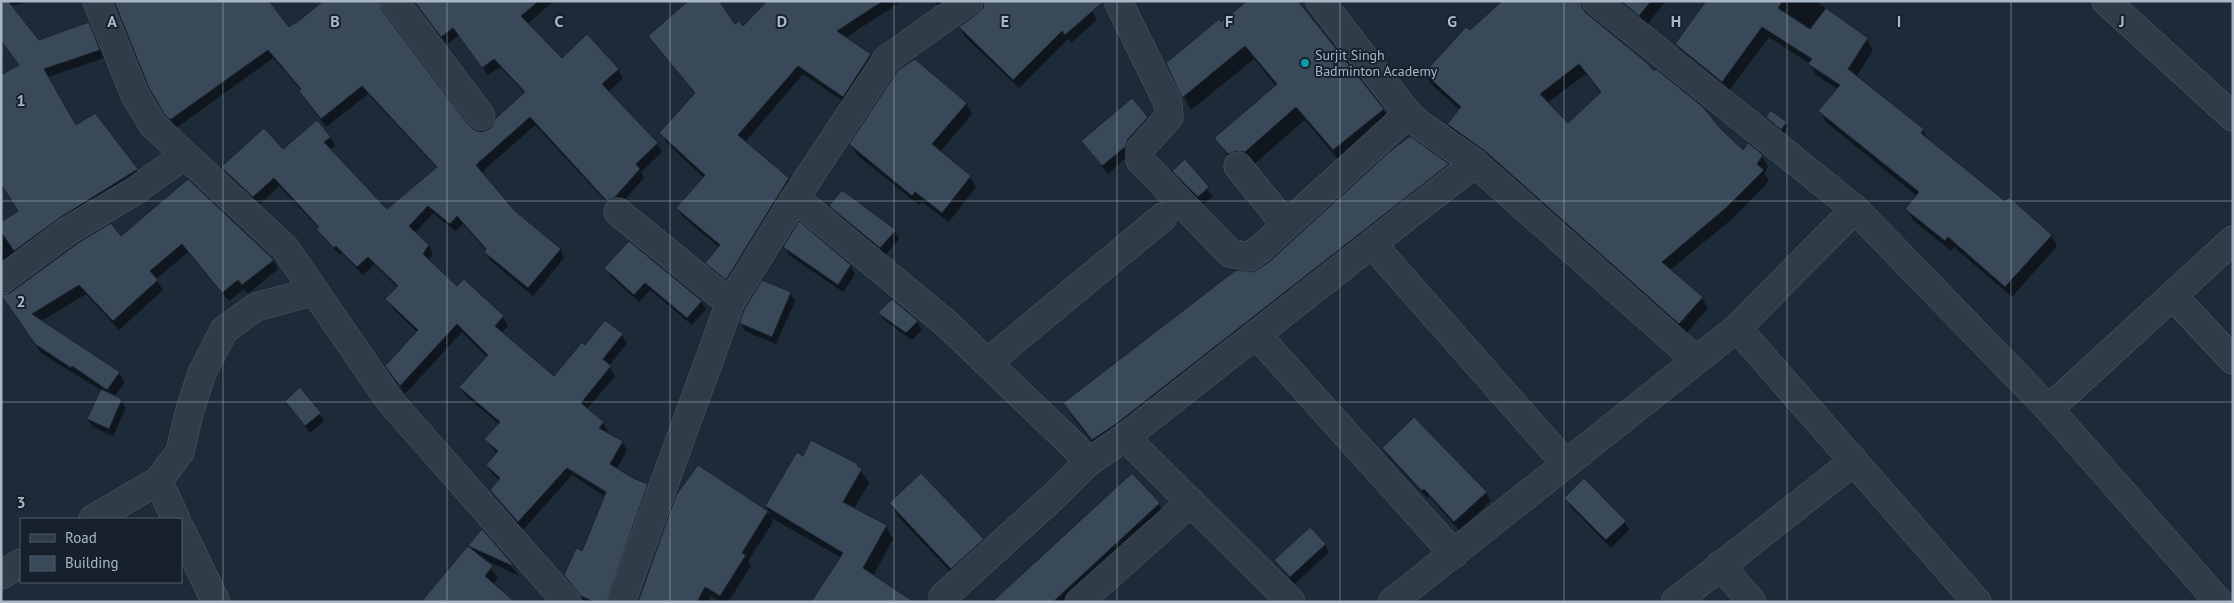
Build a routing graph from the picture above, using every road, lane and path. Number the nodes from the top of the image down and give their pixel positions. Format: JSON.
{"nodes":[{"id":1,"x":97,"y":1,"type":"edge"},
{"id":2,"x":394,"y":1,"type":"edge"},
{"id":3,"x":969,"y":1,"type":"edge"},
{"id":4,"x":1118,"y":1,"type":"edge"},
{"id":5,"x":1320,"y":1,"type":"edge"},
{"id":6,"x":1596,"y":1,"type":"edge"},
{"id":7,"x":2106,"y":1,"type":"edge"},
{"id":8,"x":1408,"y":114,"type":"junction"},
{"id":9,"x":482,"y":116,"type":"dead end"},
{"id":10,"x":2233,"y":117,"type":"edge"},
{"id":11,"x":185,"y":155,"type":"junction"},
{"id":12,"x":1476,"y":163,"type":"junction"},
{"id":13,"x":1238,"y":166,"type":"dead end"},
{"id":14,"x":795,"y":198,"type":"junction"},
{"id":15,"x":1855,"y":209,"type":"junction"},
{"id":16,"x":618,"y":212,"type":"dead end"},
{"id":17,"x":1163,"y":217,"type":"dead end"},
{"id":18,"x":1286,"y":224,"type":"junction"},
{"id":19,"x":2233,"y":240,"type":"edge"},
{"id":20,"x":1372,"y":244,"type":"junction"},
{"id":21,"x":1,"y":280,"type":"edge"},
{"id":22,"x":315,"y":291,"type":"junction"},
{"id":23,"x":2173,"y":296,"type":"junction"},
{"id":24,"x":730,"y":303,"type":"junction"},
{"id":25,"x":1736,"y":328,"type":"junction"},
{"id":26,"x":1256,"y":334,"type":"junction"},
{"id":27,"x":1696,"y":360,"type":"junction"},
{"id":28,"x":2233,"y":360,"type":"edge"},
{"id":29,"x":987,"y":363,"type":"junction"},
{"id":30,"x":2049,"y":409,"type":"junction"},
{"id":31,"x":1126,"y":437,"type":"junction"},
{"id":32,"x":1854,"y":461,"type":"junction"},
{"id":33,"x":1087,"y":463,"type":"junction"},
{"id":34,"x":1566,"y":464,"type":"junction"},
{"id":35,"x":158,"y":480,"type":"junction"},
{"id":36,"x":1191,"y":502,"type":"junction"},
{"id":37,"x":95,"y":518,"type":"edge"},
{"id":38,"x":176,"y":518,"type":"edge"},
{"id":39,"x":182,"y":532,"type":"edge"},
{"id":40,"x":1454,"y":554,"type":"junction"},
{"id":41,"x":20,"y":563,"type":"edge"},
{"id":42,"x":1720,"y":565,"type":"junction"},
{"id":43,"x":1,"y":575,"type":"edge"},
{"id":44,"x":943,"y":597,"type":"dead end"},
{"id":45,"x":216,"y":602,"type":"edge"},
{"id":46,"x":567,"y":602,"type":"edge"},
{"id":47,"x":621,"y":602,"type":"edge"},
{"id":48,"x":1079,"y":602,"type":"edge"},
{"id":49,"x":1291,"y":602,"type":"edge"},
{"id":50,"x":1392,"y":602,"type":"edge"},
{"id":51,"x":1675,"y":602,"type":"edge"},
{"id":52,"x":1752,"y":602,"type":"edge"},
{"id":53,"x":1977,"y":602,"type":"edge"},
{"id":54,"x":2219,"y":602,"type":"edge"}],
"edges":[{"from":1,"to":11,"type":"street"},
{"from":2,"to":9,"type":"street"},
{"from":3,"to":14,"type":"street"},
{"from":4,"to":18,"type":"street"},
{"from":5,"to":8,"type":"street"},
{"from":6,"to":15,"type":"street"},
{"from":7,"to":10,"type":"street"},
{"from":8,"to":12,"type":"street"},
{"from":8,"to":18,"type":"street"},
{"from":11,"to":21,"type":"street"},
{"from":11,"to":22,"type":"street"},
{"from":12,"to":20,"type":"street"},
{"from":12,"to":27,"type":"street"},
{"from":13,"to":18,"type":"street"},
{"from":14,"to":24,"type":"street"},
{"from":14,"to":29,"type":"street"},
{"from":15,"to":25,"type":"street"},
{"from":15,"to":30,"type":"street"},
{"from":16,"to":24,"type":"street"},
{"from":17,"to":29,"type":"street"},
{"from":19,"to":23,"type":"street"},
{"from":20,"to":26,"type":"street"},
{"from":20,"to":34,"type":"street"},
{"from":22,"to":35,"type":"street"},
{"from":22,"to":46,"type":"street"},
{"from":23,"to":28,"type":"street"},
{"from":23,"to":30,"type":"street"},
{"from":24,"to":47,"type":"street"},
{"from":25,"to":27,"type":"street"},
{"from":25,"to":32,"type":"street"},
{"from":26,"to":31,"type":"street"},
{"from":26,"to":40,"type":"street"},
{"from":27,"to":34,"type":"street"},
{"from":29,"to":33,"type":"street"},
{"from":30,"to":54,"type":"street"},
{"from":31,"to":33,"type":"street"},
{"from":31,"to":36,"type":"street"},
{"from":32,"to":42,"type":"street"},
{"from":32,"to":53,"type":"street"},
{"from":33,"to":44,"type":"street"},
{"from":34,"to":40,"type":"street"},
{"from":35,"to":37,"type":"street"},
{"from":35,"to":38,"type":"street"},
{"from":36,"to":48,"type":"street"},
{"from":36,"to":49,"type":"street"},
{"from":39,"to":45,"type":"street"},
{"from":40,"to":50,"type":"street"},
{"from":41,"to":43,"type":"street"},
{"from":42,"to":51,"type":"street"},
{"from":42,"to":52,"type":"street"}]}
